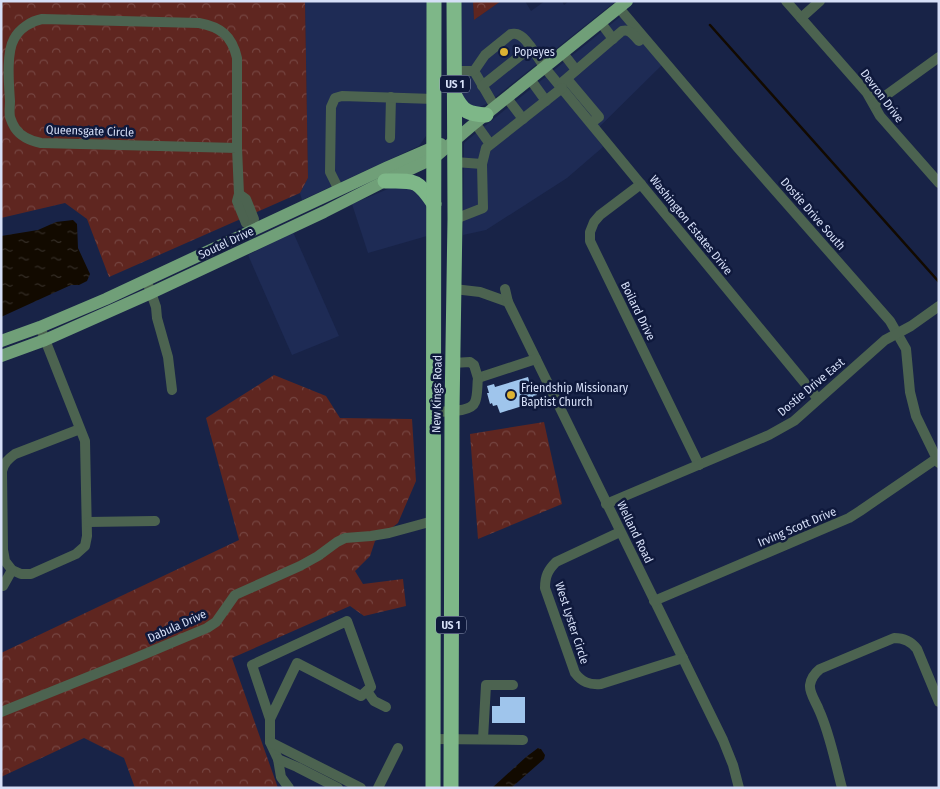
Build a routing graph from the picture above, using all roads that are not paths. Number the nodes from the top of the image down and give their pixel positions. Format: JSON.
{"nodes":[{"id":1,"x":434,"y":1,"type":"edge"},
{"id":2,"x":454,"y":1,"type":"edge"},
{"id":3,"x":786,"y":1,"type":"edge"},
{"id":4,"x":820,"y":1,"type":"edge"},
{"id":5,"x":623,"y":4,"type":"edge"},
{"id":6,"x":801,"y":18,"type":"junction"},
{"id":7,"x":601,"y":23,"type":"junction"},
{"id":8,"x":633,"y":29,"type":"junction"},
{"id":9,"x":613,"y":38,"type":"junction"},
{"id":10,"x":531,"y":47,"type":"junction"},
{"id":11,"x":563,"y":53,"type":"junction"},
{"id":12,"x":939,"y":58,"type":"edge"},
{"id":13,"x":545,"y":68,"type":"junction"},
{"id":14,"x":576,"y":70,"type":"junction"},
{"id":15,"x":455,"y":71,"type":"junction"},
{"id":16,"x":474,"y":71,"type":"junction"},
{"id":17,"x":530,"y":79,"type":"junction"},
{"id":18,"x":563,"y":84,"type":"junction"},
{"id":19,"x":482,"y":86,"type":"junction"},
{"id":20,"x":455,"y":96,"type":"junction"},
{"id":21,"x":391,"y":98,"type":"junction"},
{"id":22,"x":506,"y":98,"type":"junction"},
{"id":23,"x":434,"y":99,"type":"junction"},
{"id":24,"x":546,"y":101,"type":"junction"},
{"id":25,"x":874,"y":104,"type":"junction"},
{"id":26,"x":485,"y":115,"type":"junction"},
{"id":27,"x":523,"y":119,"type":"junction"},
{"id":28,"x":390,"y":138,"type":"dead end"},
{"id":29,"x":455,"y":140,"type":"junction"},
{"id":30,"x":490,"y":144,"type":"junction"},
{"id":31,"x":237,"y":148,"type":"junction"},
{"id":32,"x":434,"y":152,"type":"junction"},
{"id":33,"x":455,"y":162,"type":"junction"},
{"id":34,"x":482,"y":164,"type":"junction"},
{"id":35,"x":385,"y":181,"type":"junction"},
{"id":36,"x":939,"y":183,"type":"edge"},
{"id":37,"x":641,"y":184,"type":"junction"},
{"id":38,"x":339,"y":190,"type":"junction"},
{"id":39,"x":434,"y":204,"type":"junction"},
{"id":40,"x":455,"y":219,"type":"junction"},
{"id":41,"x":253,"y":228,"type":"junction"},
{"id":42,"x":258,"y":244,"type":"junction"},
{"id":43,"x":146,"y":280,"type":"junction"},
{"id":44,"x":506,"y":289,"type":"dead end"},
{"id":45,"x":454,"y":290,"type":"junction"},
{"id":46,"x":151,"y":293,"type":"junction"},
{"id":47,"x":508,"y":302,"type":"junction"},
{"id":48,"x":939,"y":306,"type":"edge"},
{"id":49,"x":40,"y":327,"type":"junction"},
{"id":50,"x":898,"y":333,"type":"junction"},
{"id":51,"x":45,"y":340,"type":"junction"},
{"id":52,"x":1,"y":341,"type":"edge"},
{"id":53,"x":1,"y":356,"type":"edge"},
{"id":54,"x":536,"y":359,"type":"junction"},
{"id":55,"x":453,"y":363,"type":"junction"},
{"id":56,"x":478,"y":378,"type":"junction"},
{"id":57,"x":172,"y":390,"type":"dead end"},
{"id":58,"x":818,"y":399,"type":"junction"},
{"id":59,"x":452,"y":411,"type":"junction"},
{"id":60,"x":434,"y":412,"type":"junction"},
{"id":61,"x":80,"y":429,"type":"junction"},
{"id":62,"x":938,"y":459,"type":"edge"},
{"id":63,"x":699,"y":465,"type":"junction"},
{"id":64,"x":606,"y":504,"type":"junction"},
{"id":65,"x":155,"y":521,"type":"dead end"},
{"id":66,"x":88,"y":522,"type":"junction"},
{"id":67,"x":433,"y":522,"type":"junction"},
{"id":68,"x":620,"y":532,"type":"junction"},
{"id":69,"x":2,"y":550,"type":"edge"},
{"id":70,"x":12,"y":570,"type":"junction"},
{"id":71,"x":3,"y":586,"type":"dead end"},
{"id":72,"x":654,"y":601,"type":"junction"},
{"id":73,"x":289,"y":648,"type":"junction"},
{"id":74,"x":683,"y":658,"type":"junction"},
{"id":75,"x":297,"y":663,"type":"junction"},
{"id":76,"x":512,"y":685,"type":"dead end"},
{"id":77,"x":367,"y":691,"type":"junction"},
{"id":78,"x":939,"y":702,"type":"edge"},
{"id":79,"x":386,"y":707,"type":"dead end"},
{"id":80,"x":1,"y":712,"type":"edge"},
{"id":81,"x":270,"y":719,"type":"junction"},
{"id":82,"x":451,"y":738,"type":"junction"},
{"id":83,"x":433,"y":739,"type":"junction"},
{"id":84,"x":482,"y":739,"type":"junction"},
{"id":85,"x":523,"y":740,"type":"dead end"},
{"id":86,"x":270,"y":742,"type":"junction"},
{"id":87,"x":398,"y":748,"type":"dead end"},
{"id":88,"x":278,"y":759,"type":"junction"},
{"id":89,"x":300,"y":763,"type":"junction"},
{"id":90,"x":290,"y":787,"type":"edge"},
{"id":91,"x":338,"y":788,"type":"edge"},
{"id":92,"x":361,"y":788,"type":"edge"},
{"id":93,"x":378,"y":788,"type":"edge"},
{"id":94,"x":433,"y":788,"type":"edge"},
{"id":95,"x":451,"y":788,"type":"edge"},
{"id":96,"x":739,"y":788,"type":"edge"},
{"id":97,"x":842,"y":788,"type":"edge"}],
"edges":[{"from":1,"to":23,"type":"highway","name":"New Kings Road","number":"US 1"},
{"from":2,"to":15,"type":"highway","name":"New Kings Road","number":"US 1"},
{"from":3,"to":6,"type":"street","name":"Devron Drive"},
{"from":4,"to":6,"type":"street"},
{"from":5,"to":7,"type":"main road","name":"Soutel Drive"},
{"from":5,"to":8,"type":"street","name":"Dostie Drive South"},
{"from":6,"to":25,"type":"street","name":"Devron Drive"},
{"from":7,"to":9,"type":"street"},
{"from":7,"to":11,"type":"main road","name":"Soutel Drive"},
{"from":8,"to":9,"type":"street"},
{"from":8,"to":50,"type":"street","name":"Dostie Drive South"},
{"from":9,"to":14,"type":"street"},
{"from":10,"to":13,"type":"street","name":"Washington Estates Drive"},
{"from":10,"to":16,"type":"street"},
{"from":10,"to":19,"type":"street"},
{"from":11,"to":13,"type":"main road","name":"Soutel Drive"},
{"from":11,"to":14,"type":"street"},
{"from":12,"to":25,"type":"street"},
{"from":13,"to":17,"type":"main road","name":"Soutel Drive"},
{"from":13,"to":18,"type":"street","name":"Washington Estates Drive"},
{"from":14,"to":18,"type":"street"},
{"from":15,"to":16,"type":"street"},
{"from":15,"to":20,"type":"highway","name":"New Kings Road","number":"US 1"},
{"from":16,"to":19,"type":"street"},
{"from":17,"to":22,"type":"main road","name":"Soutel Drive"},
{"from":17,"to":24,"type":"street"},
{"from":18,"to":24,"type":"street"},
{"from":18,"to":37,"type":"street","name":"Washington Estates Drive"},
{"from":19,"to":26,"type":"street"},
{"from":20,"to":26,"type":"highway"},
{"from":20,"to":29,"type":"highway","name":"New Kings Road","number":"US 1"},
{"from":21,"to":23,"type":"street"},
{"from":21,"to":28,"type":"street"},
{"from":21,"to":38,"type":"street"},
{"from":22,"to":26,"type":"main road","name":"Soutel Drive"},
{"from":22,"to":27,"type":"street"},
{"from":23,"to":32,"type":"highway","name":"New Kings Road","number":"US 1"},
{"from":24,"to":27,"type":"street"},
{"from":25,"to":36,"type":"street","name":"Devron Drive"},
{"from":26,"to":29,"type":"main road","name":"Soutel Drive"},
{"from":26,"to":30,"type":"street"},
{"from":27,"to":30,"type":"street"},
{"from":29,"to":32,"type":"main road","name":"Soutel Drive"},
{"from":29,"to":33,"type":"highway","name":"New Kings Road","number":"US 1"},
{"from":30,"to":34,"type":"street"},
{"from":31,"to":31,"type":"street","name":"Queensgate Circle"},
{"from":31,"to":41,"type":"street","name":"Queensgate Circle"},
{"from":32,"to":35,"type":"main road","name":"Soutel Drive"},
{"from":32,"to":38,"type":"main road","name":"Soutel Drive"},
{"from":32,"to":39,"type":"highway","name":"New Kings Road","number":"US 1"},
{"from":33,"to":34,"type":"street"},
{"from":33,"to":40,"type":"highway","name":"New Kings Road","number":"US 1"},
{"from":34,"to":40,"type":"street"},
{"from":35,"to":39,"type":"highway"},
{"from":35,"to":42,"type":"main road","name":"Soutel Drive"},
{"from":37,"to":58,"type":"street","name":"Washington Estates Drive"},
{"from":37,"to":63,"type":"street","name":"Boilard Drive"},
{"from":38,"to":41,"type":"main road","name":"Soutel Drive"},
{"from":39,"to":60,"type":"highway","name":"New Kings Road","number":"US 1"},
{"from":40,"to":45,"type":"highway","name":"New Kings Road","number":"US 1"},
{"from":41,"to":42,"type":"street"},
{"from":41,"to":43,"type":"main road","name":"Soutel Drive"},
{"from":42,"to":46,"type":"main road","name":"Soutel Drive"},
{"from":43,"to":46,"type":"street"},
{"from":43,"to":49,"type":"main road","name":"Soutel Drive"},
{"from":44,"to":47,"type":"street","name":"Welland Road"},
{"from":45,"to":47,"type":"street"},
{"from":45,"to":55,"type":"highway","name":"New Kings Road","number":"US 1"},
{"from":46,"to":51,"type":"main road","name":"Soutel Drive"},
{"from":46,"to":57,"type":"street"},
{"from":47,"to":54,"type":"street","name":"Welland Road"},
{"from":48,"to":50,"type":"street","name":"Dostie Drive East"},
{"from":49,"to":51,"type":"street"},
{"from":49,"to":52,"type":"main road","name":"Soutel Drive"},
{"from":50,"to":58,"type":"street","name":"Dostie Drive East"},
{"from":50,"to":62,"type":"street","name":"Dostie Drive South"},
{"from":51,"to":53,"type":"main road","name":"Soutel Drive"},
{"from":51,"to":61,"type":"street"},
{"from":54,"to":56,"type":"street"},
{"from":54,"to":64,"type":"street","name":"Welland Road"},
{"from":55,"to":56,"type":"street"},
{"from":55,"to":59,"type":"highway","name":"New Kings Road","number":"US 1"},
{"from":56,"to":59,"type":"street"},
{"from":58,"to":63,"type":"street","name":"Dostie Drive East"},
{"from":59,"to":60,"type":"street"},
{"from":59,"to":82,"type":"highway","name":"New Kings Road","number":"US 1"},
{"from":60,"to":67,"type":"highway","name":"New Kings Road","number":"US 1"},
{"from":61,"to":66,"type":"street"},
{"from":61,"to":69,"type":"street"},
{"from":62,"to":72,"type":"street","name":"Irving Scott Drive"},
{"from":63,"to":64,"type":"street","name":"Dostie Drive East"},
{"from":64,"to":68,"type":"street","name":"Welland Road"},
{"from":65,"to":66,"type":"street"},
{"from":66,"to":70,"type":"street"},
{"from":67,"to":80,"type":"street","name":"Dabula Drive"},
{"from":67,"to":83,"type":"highway","name":"New Kings Road","number":"US 1"},
{"from":68,"to":72,"type":"street","name":"Welland Road"},
{"from":68,"to":74,"type":"street","name":"West Lyster Circle"},
{"from":69,"to":70,"type":"street"},
{"from":70,"to":71,"type":"street"},
{"from":72,"to":74,"type":"street","name":"Welland Road"},
{"from":73,"to":75,"type":"street"},
{"from":73,"to":77,"type":"street"},
{"from":73,"to":81,"type":"street"},
{"from":74,"to":96,"type":"street","name":"Welland Road"},
{"from":75,"to":77,"type":"street"},
{"from":75,"to":81,"type":"street"},
{"from":76,"to":84,"type":"street"},
{"from":77,"to":79,"type":"street"},
{"from":78,"to":97,"type":"street"},
{"from":81,"to":86,"type":"street"},
{"from":82,"to":83,"type":"street"},
{"from":82,"to":84,"type":"street"},
{"from":82,"to":95,"type":"highway","name":"New Kings Road","number":"US 1"},
{"from":83,"to":94,"type":"highway","name":"New Kings Road","number":"US 1"},
{"from":84,"to":85,"type":"street"},
{"from":86,"to":88,"type":"street"},
{"from":86,"to":89,"type":"street"},
{"from":87,"to":93,"type":"street"},
{"from":88,"to":89,"type":"street"},
{"from":88,"to":90,"type":"street"},
{"from":89,"to":91,"type":"street"},
{"from":89,"to":92,"type":"street"}]}
